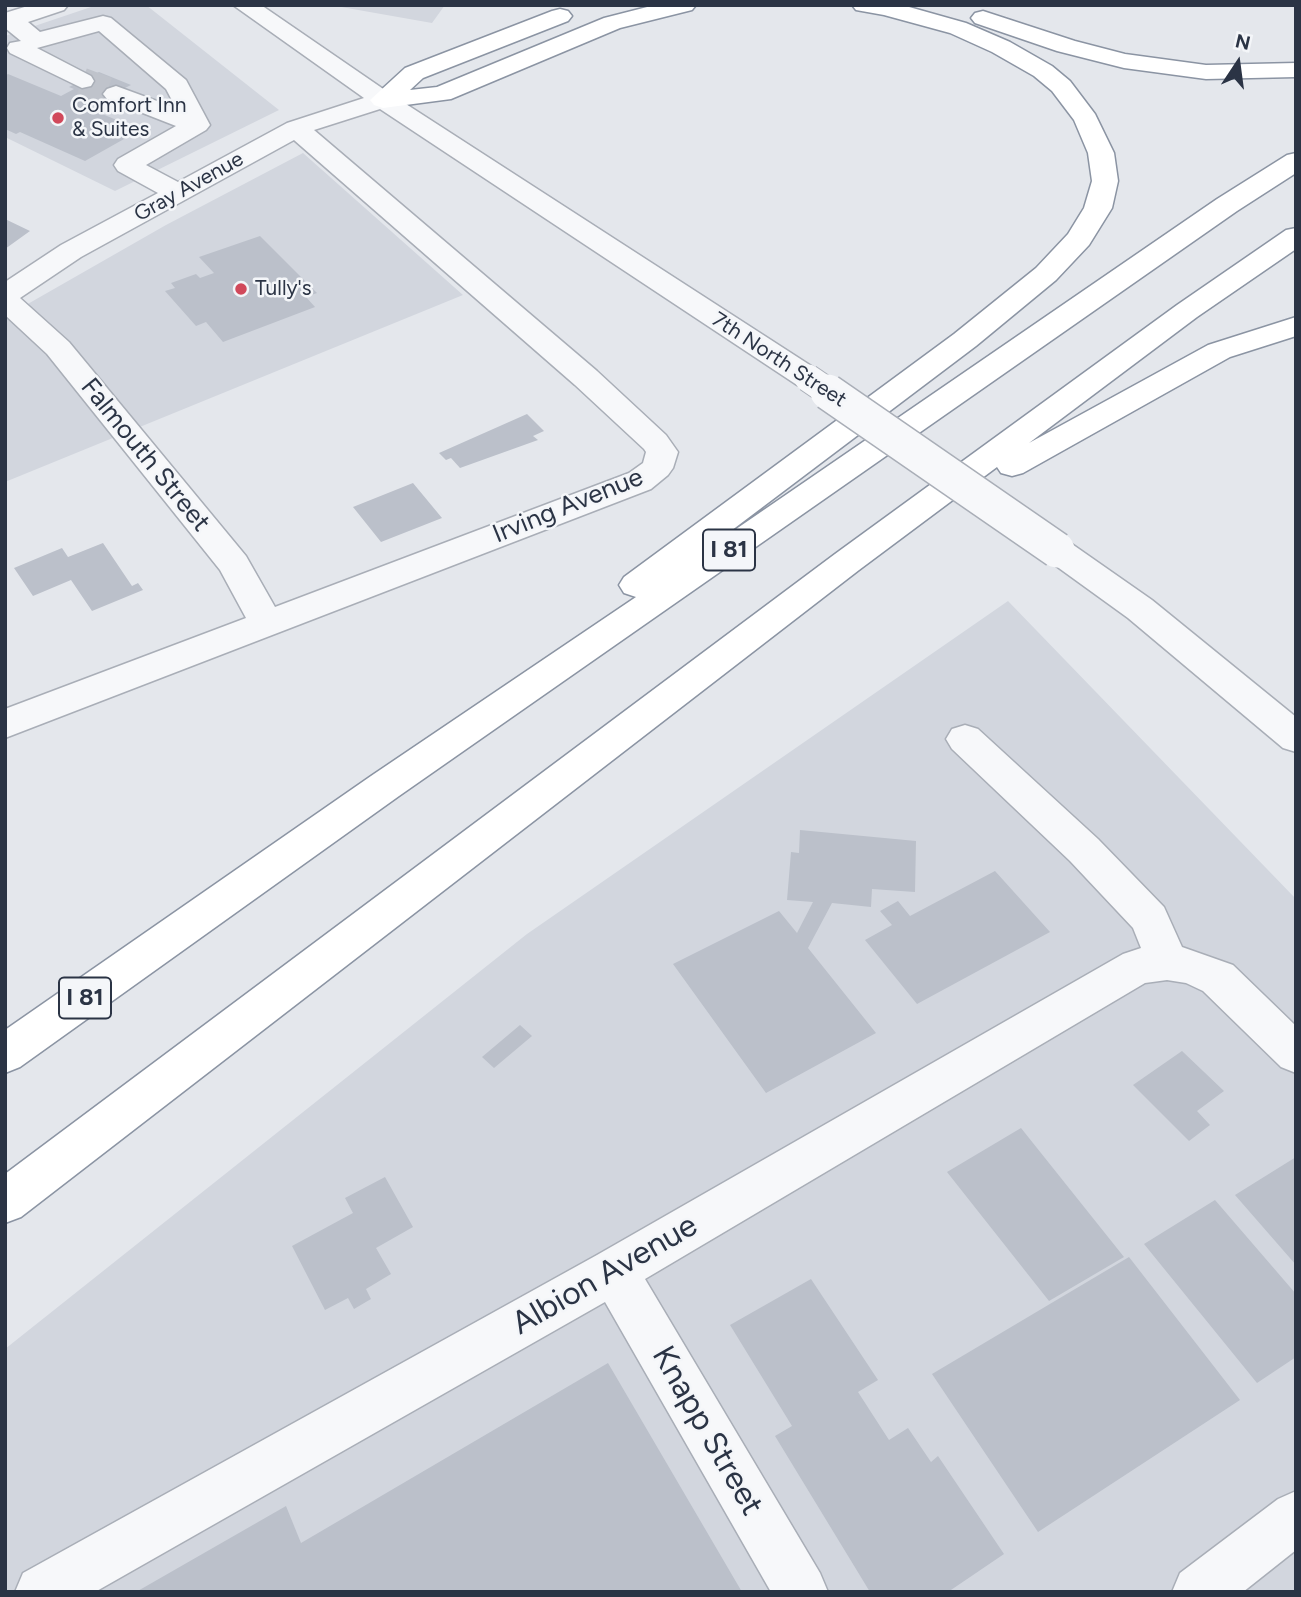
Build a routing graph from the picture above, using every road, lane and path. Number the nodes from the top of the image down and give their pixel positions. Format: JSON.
{"nodes":[{"id":1,"x":56,"y":5,"type":"edge"},
{"id":2,"x":245,"y":5,"type":"edge"},
{"id":3,"x":684,"y":5,"type":"edge"},
{"id":4,"x":864,"y":5,"type":"edge"},
{"id":5,"x":942,"y":5,"type":"edge"},
{"id":6,"x":577,"y":10,"type":"dead end"},
{"id":7,"x":15,"y":15,"type":"edge"},
{"id":8,"x":20,"y":47,"type":"edge"},
{"id":9,"x":1296,"y":70,"type":"edge"},
{"id":10,"x":82,"y":80,"type":"tunnel mouth"},
{"id":11,"x":116,"y":94,"type":"tunnel mouth"},
{"id":12,"x":383,"y":100,"type":"junction"},
{"id":13,"x":197,"y":125,"type":"junction"},
{"id":14,"x":296,"y":128,"type":"junction"},
{"id":15,"x":1296,"y":161,"type":"edge"},
{"id":16,"x":178,"y":193,"type":"junction"},
{"id":17,"x":1296,"y":236,"type":"edge"},
{"id":18,"x":5,"y":297,"type":"edge"},
{"id":19,"x":1296,"y":326,"type":"edge"},
{"id":20,"x":847,"y":562,"type":"junction"},
{"id":21,"x":267,"y":624,"type":"junction"},
{"id":22,"x":5,"y":724,"type":"edge"},
{"id":23,"x":1296,"y":738,"type":"edge"},
{"id":24,"x":965,"y":739,"type":"dead end"},
{"id":25,"x":164,"y":942,"type":"junction"},
{"id":26,"x":1167,"y":963,"type":"junction"},
{"id":27,"x":5,"y":1054,"type":"edge"},
{"id":28,"x":1296,"y":1054,"type":"edge"},
{"id":29,"x":5,"y":1202,"type":"edge"},
{"id":30,"x":614,"y":1271,"type":"junction"},
{"id":31,"x":1296,"y":1517,"type":"edge"},
{"id":32,"x":42,"y":1592,"type":"edge"},
{"id":33,"x":801,"y":1592,"type":"edge"},
{"id":34,"x":1199,"y":1592,"type":"edge"}],
"edges":[{"from":1,"to":7,"type":"street"},
{"from":2,"to":12,"type":"street","name":"7th North Street"},
{"from":3,"to":12,"type":"highway"},
{"from":4,"to":25,"type":"highway"},
{"from":5,"to":9,"type":"highway"},
{"from":6,"to":12,"type":"highway"},
{"from":7,"to":8,"type":"street"},
{"from":8,"to":10,"type":"street"},
{"from":8,"to":13,"type":"street"},
{"from":11,"to":13,"type":"street"},
{"from":12,"to":14,"type":"street","name":"Gray Avenue"},
{"from":12,"to":23,"type":"street","name":"7th North Street","bridge":true},
{"from":13,"to":16,"type":"street"},
{"from":14,"to":16,"type":"street","name":"Gray Avenue"},
{"from":14,"to":21,"type":"street","name":"Irving Avenue"},
{"from":15,"to":25,"type":"highway","number":"I 81"},
{"from":16,"to":18,"type":"street","name":"Gray Avenue"},
{"from":17,"to":20,"type":"highway"},
{"from":18,"to":21,"type":"street","name":"Falmouth Street"},
{"from":19,"to":20,"type":"highway"},
{"from":20,"to":29,"type":"highway"},
{"from":21,"to":22,"type":"street","name":"Irving Avenue"},
{"from":24,"to":26,"type":"street"},
{"from":25,"to":27,"type":"highway","number":"I 81"},
{"from":26,"to":28,"type":"street"},
{"from":26,"to":30,"type":"street","name":"Albion Avenue"},
{"from":30,"to":32,"type":"street","name":"Albion Avenue"},
{"from":30,"to":33,"type":"street","name":"Knapp Street"},
{"from":31,"to":34,"type":"street"}]}
